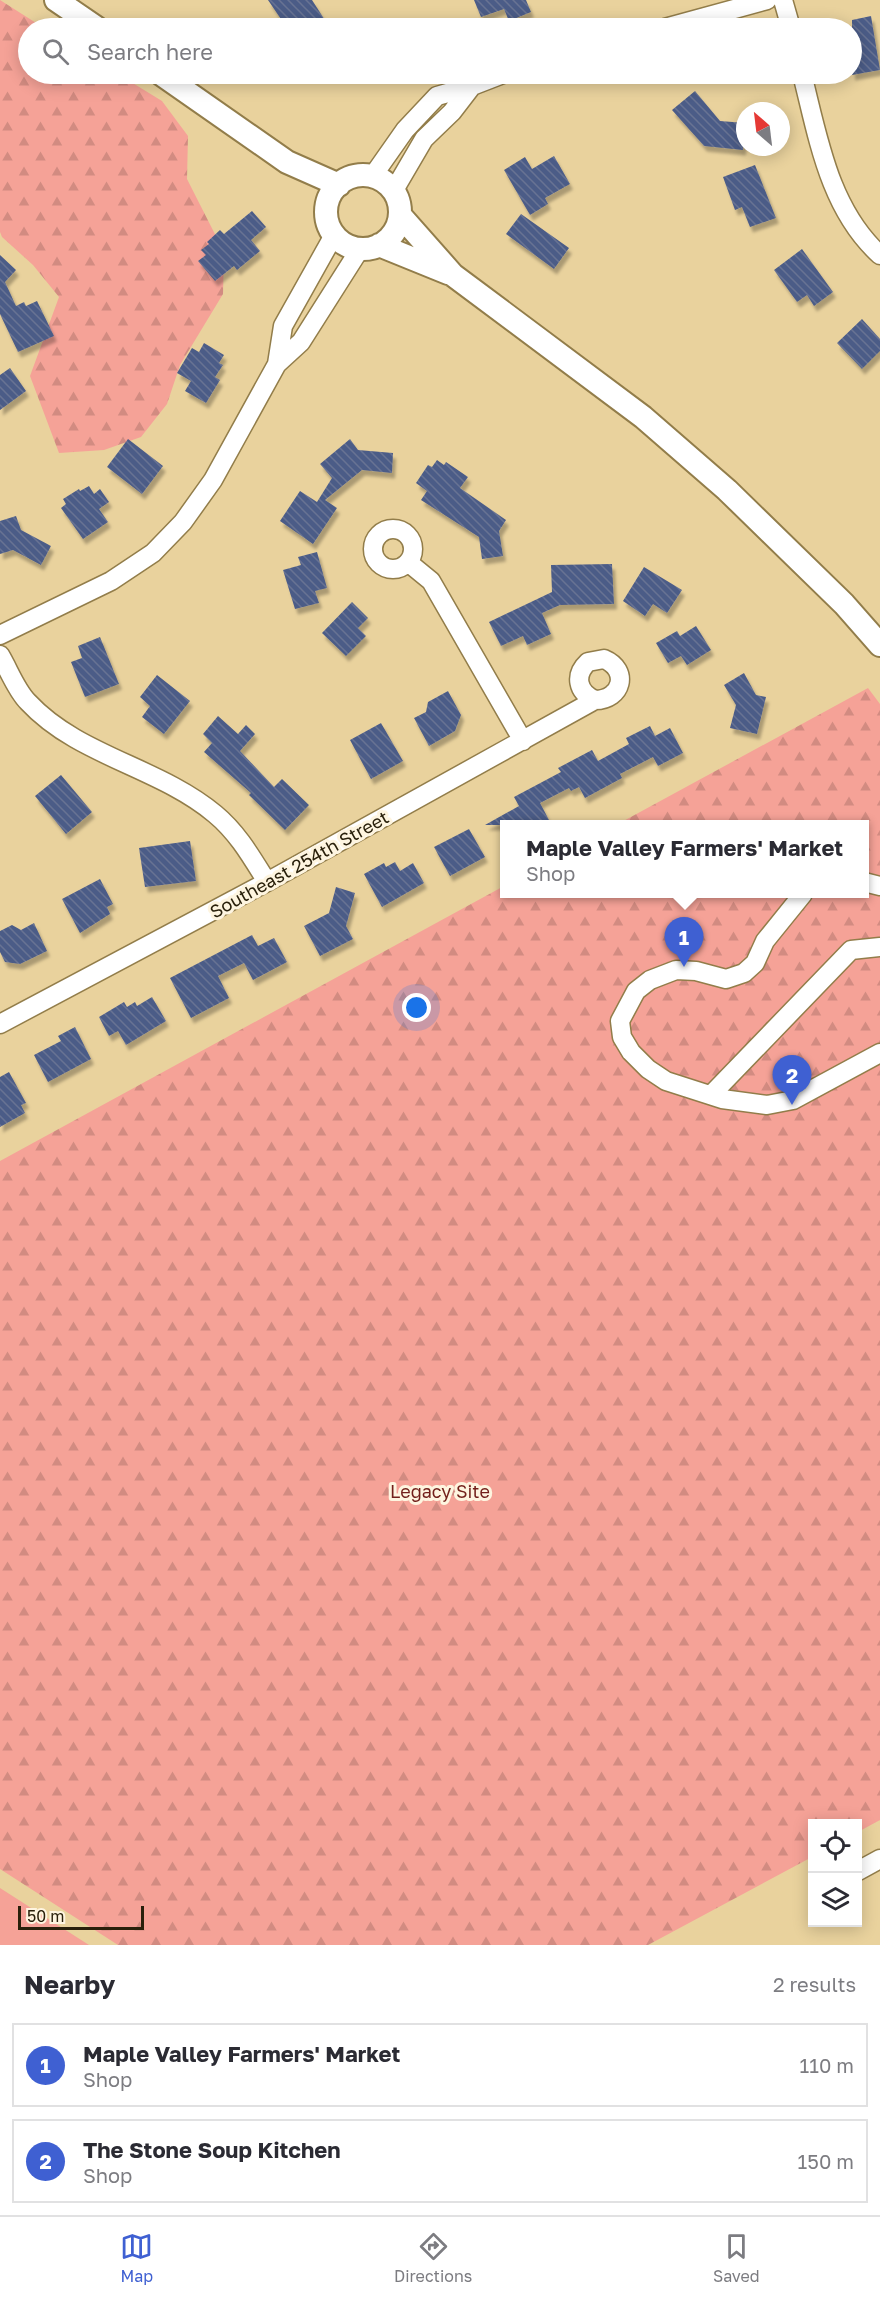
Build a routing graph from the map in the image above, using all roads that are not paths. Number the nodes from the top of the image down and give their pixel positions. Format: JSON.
{"nodes":[{"id":1,"x":57,"y":0,"type":"edge"},
{"id":2,"x":766,"y":0,"type":"edge"},
{"id":3,"x":783,"y":0,"type":"edge"},
{"id":4,"x":83,"y":18,"type":"edge"},
{"id":5,"x":701,"y":18,"type":"edge"},
{"id":6,"x":788,"y":18,"type":"edge"},
{"id":7,"x":175,"y":84,"type":"edge"},
{"id":8,"x":477,"y":84,"type":"edge"},
{"id":9,"x":804,"y":84,"type":"edge"},
{"id":10,"x":472,"y":86,"type":"junction"},
{"id":11,"x":287,"y":162,"type":"junction"},
{"id":12,"x":372,"y":177,"type":"junction"},
{"id":13,"x":339,"y":184,"type":"junction"},
{"id":14,"x":393,"y":192,"type":"junction"},
{"id":15,"x":326,"y":210,"type":"junction"},
{"id":16,"x":400,"y":214,"type":"junction"},
{"id":17,"x":334,"y":235,"type":"junction"},
{"id":18,"x":369,"y":247,"type":"junction"},
{"id":19,"x":880,"y":255,"type":"edge"},
{"id":20,"x":453,"y":275,"type":"junction"},
{"id":21,"x":277,"y":364,"type":"junction"},
{"id":22,"x":409,"y":563,"type":"dead end"},
{"id":23,"x":0,"y":635,"type":"edge"},
{"id":24,"x":880,"y":645,"type":"edge"},
{"id":25,"x":0,"y":656,"type":"edge"},
{"id":26,"x":595,"y":700,"type":"dead end"},
{"id":27,"x":523,"y":741,"type":"junction"},
{"id":28,"x":267,"y":882,"type":"junction"},
{"id":29,"x":800,"y":898,"type":"edge"},
{"id":30,"x":880,"y":947,"type":"edge"},
{"id":31,"x":0,"y":1024,"type":"edge"},
{"id":32,"x":880,"y":1053,"type":"edge"},
{"id":33,"x":711,"y":1095,"type":"junction"},
{"id":34,"x":880,"y":1859,"type":"edge"},
{"id":35,"x":862,"y":1869,"type":"edge"}],
"edges":[{"from":1,"to":4,"type":"main road"},
{"from":2,"to":5,"type":"street"},
{"from":3,"to":6,"type":"street"},
{"from":7,"to":11,"type":"main road"},
{"from":8,"to":10,"type":"street"},
{"from":9,"to":19,"type":"street"},
{"from":10,"to":12,"type":"street"},
{"from":10,"to":14,"type":"street"},
{"from":11,"to":13,"type":"main road"},
{"from":11,"to":15,"type":"main road"},
{"from":12,"to":13,"type":"main road"},
{"from":12,"to":14,"type":"main road"},
{"from":13,"to":15,"type":"main road"},
{"from":14,"to":16,"type":"main road"},
{"from":15,"to":17,"type":"main road"},
{"from":16,"to":18,"type":"main road"},
{"from":16,"to":20,"type":"main road"},
{"from":17,"to":18,"type":"main road"},
{"from":17,"to":21,"type":"street"},
{"from":18,"to":20,"type":"main road"},
{"from":18,"to":21,"type":"street"},
{"from":20,"to":24,"type":"main road"},
{"from":21,"to":23,"type":"street"},
{"from":22,"to":27,"type":"street"},
{"from":25,"to":28,"type":"street"},
{"from":26,"to":27,"type":"street","name":"Southeast 254th Street"},
{"from":27,"to":28,"type":"street","name":"Southeast 254th Street"},
{"from":28,"to":31,"type":"street","name":"Southeast 254th Street"},
{"from":29,"to":33,"type":"street"},
{"from":30,"to":33,"type":"street"},
{"from":32,"to":33,"type":"street"},
{"from":34,"to":35,"type":"street"}]}
